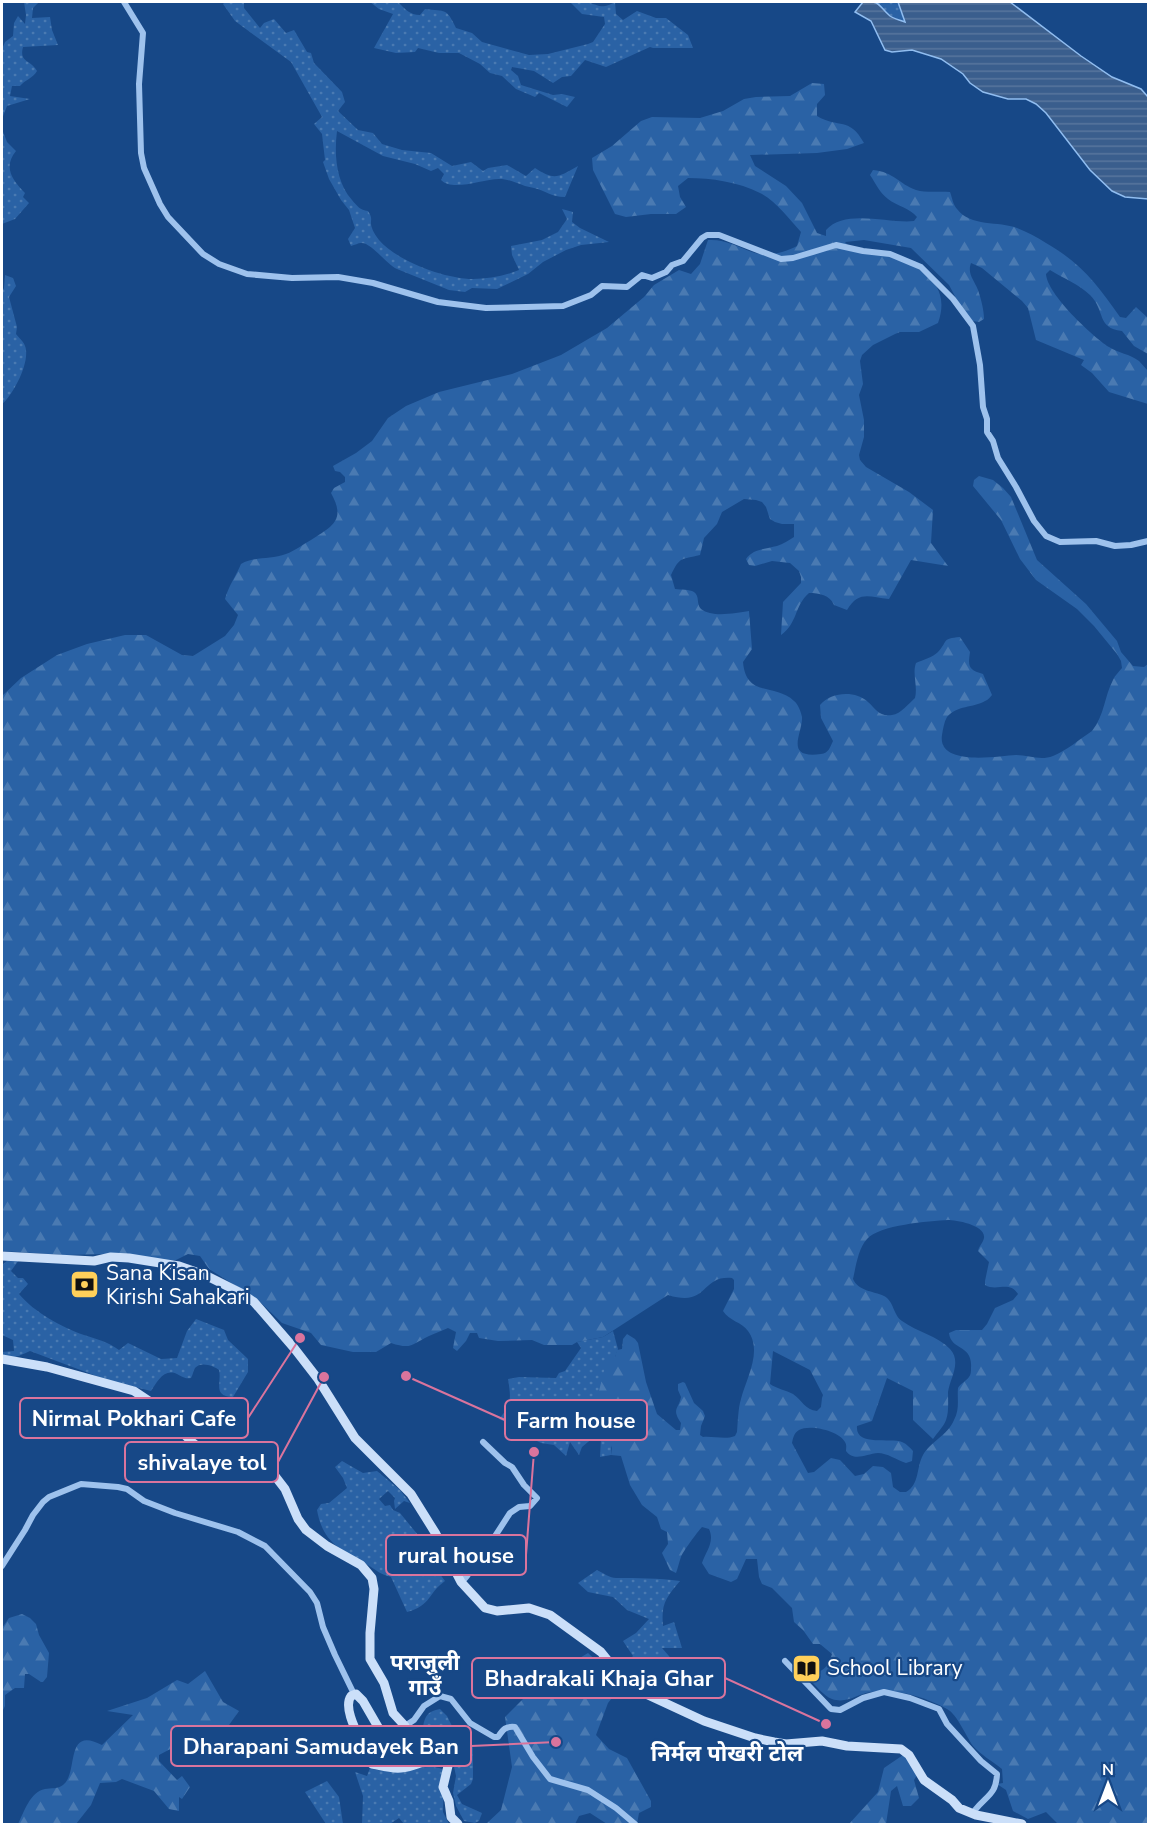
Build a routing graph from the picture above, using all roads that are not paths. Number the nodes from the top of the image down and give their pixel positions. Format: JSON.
{"nodes":[{"id":1,"x":124,"y":2,"type":"edge"},
{"id":2,"x":1149,"y":540,"type":"edge"},
{"id":3,"x":2,"y":1256,"type":"edge"},
{"id":4,"x":2,"y":1359,"type":"edge"},
{"id":5,"x":483,"y":1442,"type":"dead end"},
{"id":6,"x":2,"y":1566,"type":"edge"},
{"id":7,"x":460,"y":1582,"type":"junction"},
{"id":8,"x":785,"y":1660,"type":"dead end"},
{"id":9,"x":354,"y":1694,"type":"junction"},
{"id":10,"x":405,"y":1726,"type":"junction"},
{"id":11,"x":976,"y":1815,"type":"junction"},
{"id":12,"x":458,"y":1824,"type":"edge"},
{"id":13,"x":635,"y":1824,"type":"edge"},
{"id":14,"x":1022,"y":1824,"type":"edge"}],
"edges":[{"from":1,"to":2,"type":"street"},
{"from":3,"to":7,"type":"main road"},
{"from":4,"to":10,"type":"main road"},
{"from":5,"to":7,"type":"street"},
{"from":6,"to":9,"type":"street"},
{"from":7,"to":11,"type":"main road"},
{"from":8,"to":11,"type":"street"},
{"from":9,"to":10,"type":"main road"},
{"from":9,"to":12,"type":"main road"},
{"from":10,"to":13,"type":"street"},
{"from":11,"to":14,"type":"main road"}]}
